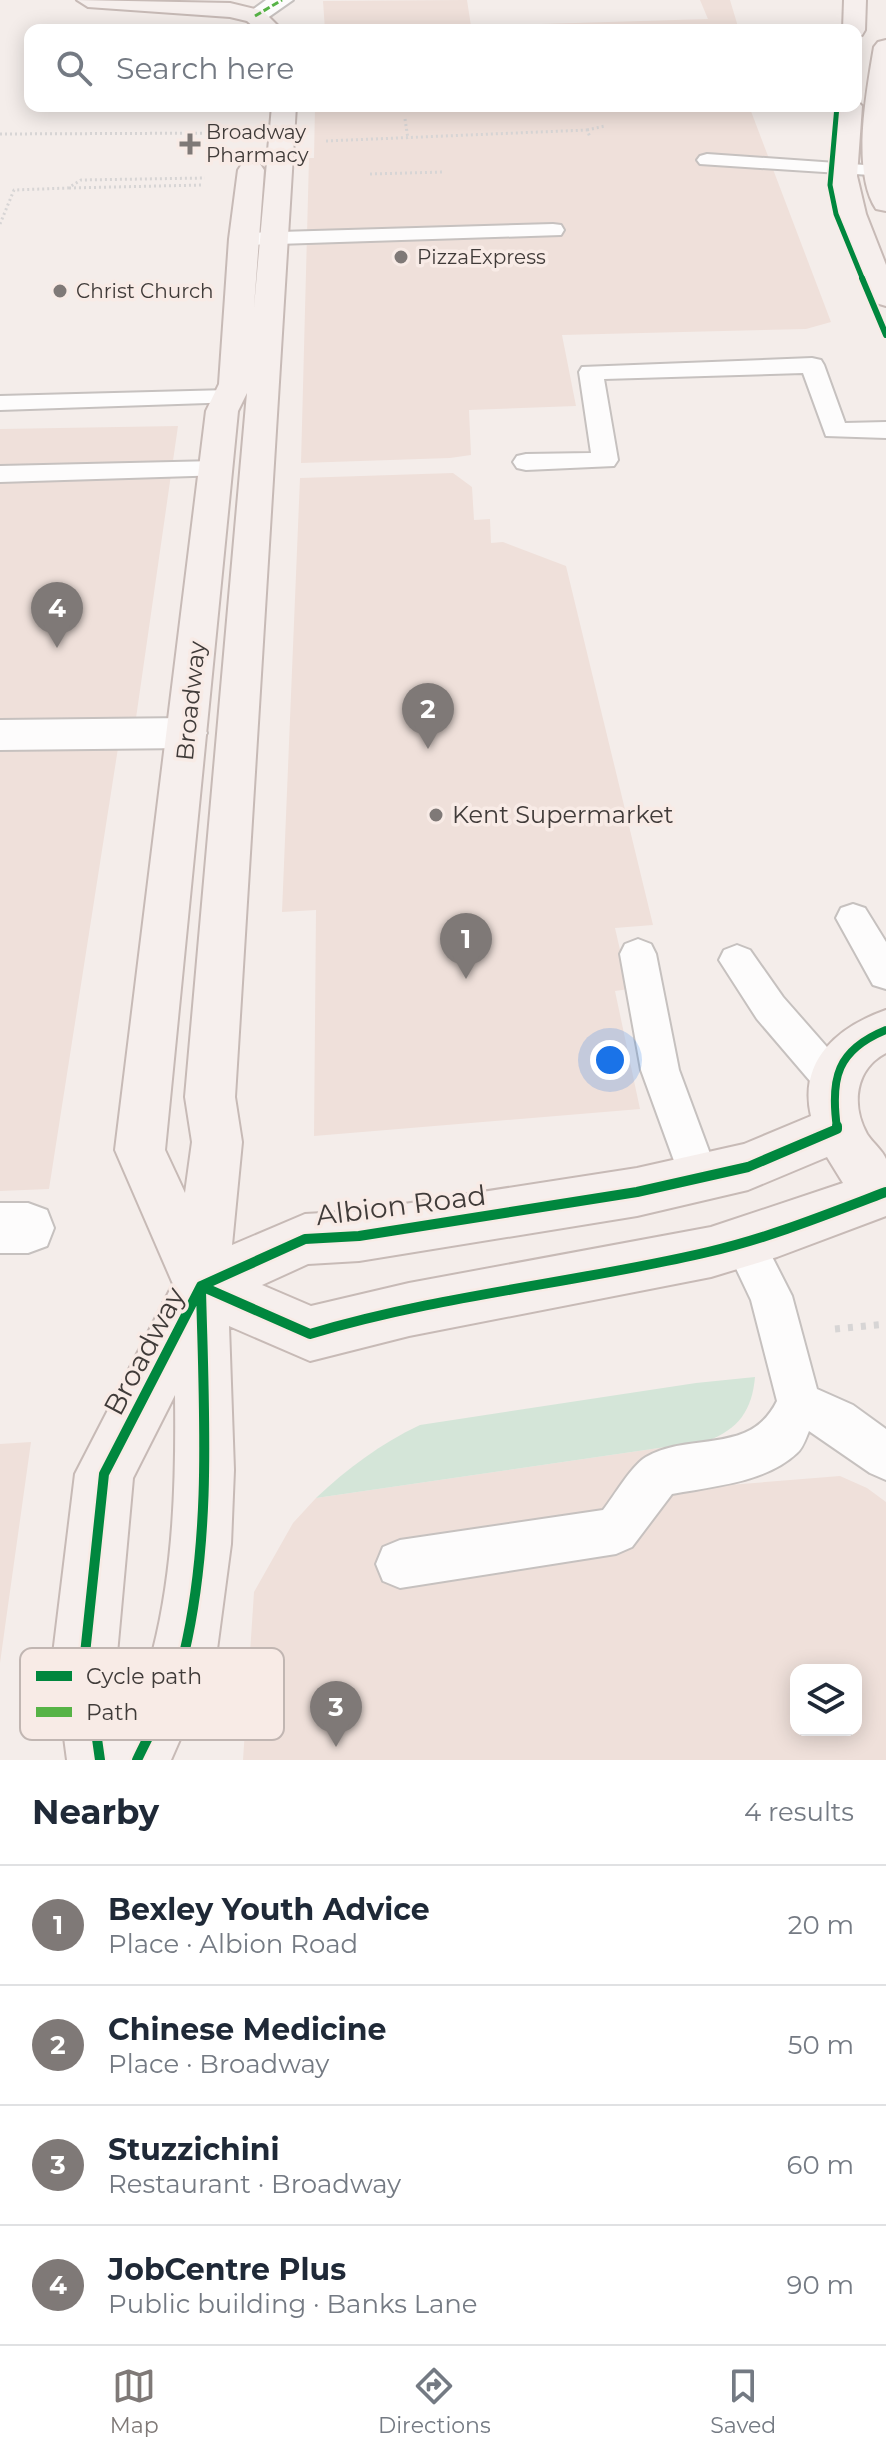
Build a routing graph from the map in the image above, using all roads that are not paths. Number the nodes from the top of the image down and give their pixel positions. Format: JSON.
{"nodes":[{"id":1,"x":88,"y":0,"type":"edge"},
{"id":2,"x":282,"y":0,"type":"edge"},
{"id":3,"x":855,"y":0,"type":"edge"},
{"id":4,"x":263,"y":23,"type":"edge"},
{"id":5,"x":854,"y":24,"type":"edge"},
{"id":6,"x":886,"y":47,"type":"edge"},
{"id":7,"x":281,"y":112,"type":"edge"},
{"id":8,"x":849,"y":112,"type":"edge"},
{"id":9,"x":268,"y":138,"type":"junction"},
{"id":10,"x":707,"y":160,"type":"dead end"},
{"id":11,"x":844,"y":171,"type":"junction"},
{"id":12,"x":879,"y":172,"type":"junction"},
{"id":13,"x":886,"y":203,"type":"edge"},
{"id":14,"x":553,"y":230,"type":"dead end"},
{"id":15,"x":258,"y":239,"type":"junction"},
{"id":16,"x":886,"y":297,"type":"edge"},
{"id":17,"x":228,"y":397,"type":"junction"},
{"id":18,"x":0,"y":403,"type":"edge"},
{"id":19,"x":886,"y":430,"type":"edge"},
{"id":20,"x":526,"y":462,"type":"dead end"},
{"id":21,"x":216,"y":469,"type":"junction"},
{"id":22,"x":0,"y":474,"type":"edge"},
{"id":23,"x":187,"y":733,"type":"junction"},
{"id":24,"x":0,"y":735,"type":"edge"},
{"id":25,"x":853,"y":918,"type":"dead end"},
{"id":26,"x":638,"y":954,"type":"dead end"},
{"id":27,"x":737,"y":960,"type":"dead end"},
{"id":28,"x":886,"y":974,"type":"edge"},
{"id":29,"x":886,"y":1030,"type":"edge"},
{"id":30,"x":836,"y":1106,"type":"junction"},
{"id":31,"x":699,"y":1178,"type":"junction"},
{"id":32,"x":885,"y":1192,"type":"edge"},
{"id":33,"x":744,"y":1243,"type":"junction"},
{"id":34,"x":201,"y":1286,"type":"junction"},
{"id":35,"x":799,"y":1403,"type":"junction"},
{"id":36,"x":886,"y":1457,"type":"edge"},
{"id":37,"x":400,"y":1564,"type":"dead end"},
{"id":38,"x":86,"y":1648,"type":"edge"},
{"id":39,"x":185,"y":1648,"type":"edge"},
{"id":40,"x":97,"y":1740,"type":"edge"},
{"id":41,"x":146,"y":1740,"type":"edge"},
{"id":42,"x":100,"y":1760,"type":"edge"},
{"id":43,"x":137,"y":1760,"type":"edge"}],
"edges":[{"from":1,"to":4,"type":"main road"},
{"from":2,"to":4,"type":"street"},
{"from":3,"to":5,"type":"main road"},
{"from":6,"to":12,"type":"main road"},
{"from":7,"to":9,"type":"main road","name":"Broadway"},
{"from":8,"to":11,"type":"main road"},
{"from":9,"to":15,"type":"main road","name":"Broadway"},
{"from":9,"to":15,"type":"main road","name":"Broadway"},
{"from":10,"to":11,"type":"lane"},
{"from":11,"to":12,"type":"lane"},
{"from":11,"to":16,"type":"main road"},
{"from":12,"to":13,"type":"main road"},
{"from":14,"to":15,"type":"lane"},
{"from":15,"to":17,"type":"main road","name":"Broadway"},
{"from":15,"to":34,"type":"main road","name":"Broadway"},
{"from":17,"to":18,"type":"lane"},
{"from":17,"to":21,"type":"main road","name":"Broadway"},
{"from":19,"to":20,"type":"lane"},
{"from":21,"to":22,"type":"lane"},
{"from":21,"to":23,"type":"main road","name":"Broadway"},
{"from":23,"to":24,"type":"street"},
{"from":23,"to":34,"type":"main road","name":"Broadway"},
{"from":25,"to":28,"type":"lane"},
{"from":26,"to":31,"type":"lane"},
{"from":27,"to":30,"type":"lane"},
{"from":29,"to":30,"type":"main road"},
{"from":30,"to":31,"type":"main road","name":"Albion Road"},
{"from":30,"to":32,"type":"main road"},
{"from":31,"to":34,"type":"main road","name":"Albion Road"},
{"from":32,"to":33,"type":"main road"},
{"from":33,"to":34,"type":"main road"},
{"from":33,"to":35,"type":"lane"},
{"from":34,"to":38,"type":"main road","name":"Broadway"},
{"from":34,"to":39,"type":"main road","name":"Broadway"},
{"from":35,"to":36,"type":"lane"},
{"from":35,"to":37,"type":"lane"},
{"from":40,"to":42,"type":"main road","name":"Broadway"},
{"from":41,"to":43,"type":"main road","name":"Broadway"}]}
